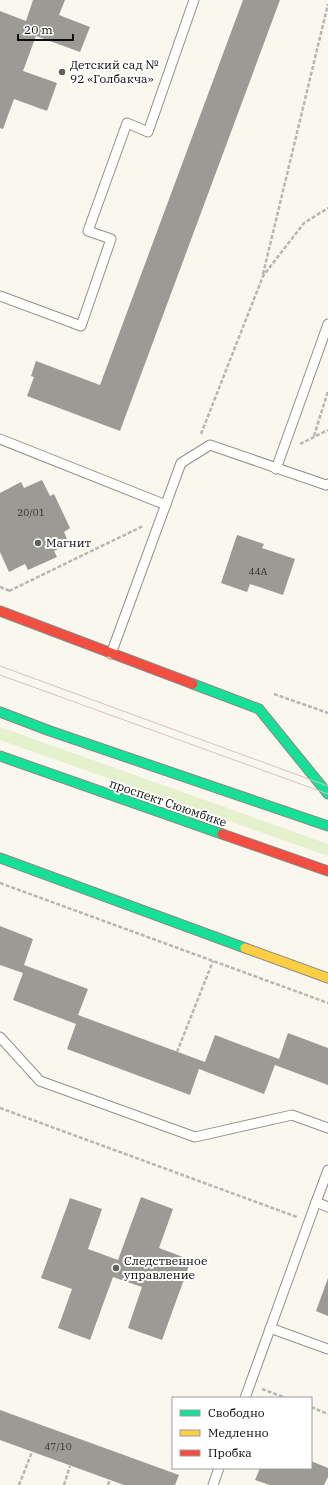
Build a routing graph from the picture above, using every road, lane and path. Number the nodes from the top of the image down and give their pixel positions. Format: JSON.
{"nodes":[{"id":1,"x":194,"y":0,"type":"edge"},
{"id":2,"x":328,"y":4,"type":"edge"},
{"id":3,"x":328,"y":208,"type":"edge"},
{"id":4,"x":263,"y":276,"type":"junction"},
{"id":5,"x":0,"y":296,"type":"edge"},
{"id":6,"x":328,"y":324,"type":"edge"},
{"id":7,"x":326,"y":333,"type":"edge"},
{"id":8,"x":328,"y":391,"type":"edge"},
{"id":9,"x":328,"y":430,"type":"edge"},
{"id":10,"x":314,"y":437,"type":"junction"},
{"id":11,"x":0,"y":439,"type":"edge"},
{"id":12,"x":282,"y":452,"type":"junction"},
{"id":13,"x":193,"y":455,"type":"junction"},
{"id":14,"x":276,"y":469,"type":"junction"},
{"id":15,"x":328,"y":484,"type":"edge"},
{"id":16,"x":166,"y":505,"type":"junction"},
{"id":17,"x":162,"y":516,"type":"junction"},
{"id":18,"x":9,"y":591,"type":"dead end"},
{"id":19,"x":0,"y":611,"type":"edge"},
{"id":20,"x":110,"y":654,"type":"junction"},
{"id":21,"x":299,"y":703,"type":"dead end"},
{"id":22,"x":0,"y":712,"type":"edge"},
{"id":23,"x":328,"y":713,"type":"edge"},
{"id":24,"x":0,"y":756,"type":"edge"},
{"id":25,"x":328,"y":794,"type":"edge"},
{"id":26,"x":328,"y":826,"type":"edge"},
{"id":27,"x":0,"y":858,"type":"edge"},
{"id":28,"x":328,"y":871,"type":"edge"},
{"id":29,"x":0,"y":883,"type":"edge"},
{"id":30,"x":213,"y":961,"type":"junction"},
{"id":31,"x":328,"y":978,"type":"edge"},
{"id":32,"x":328,"y":1003,"type":"edge"},
{"id":33,"x":0,"y":1037,"type":"edge"},
{"id":34,"x":177,"y":1052,"type":"dead end"},
{"id":35,"x":0,"y":1108,"type":"edge"},
{"id":36,"x":328,"y":1128,"type":"edge"},
{"id":37,"x":328,"y":1170,"type":"edge"},
{"id":38,"x":316,"y":1202,"type":"junction"},
{"id":39,"x":328,"y":1207,"type":"edge"},
{"id":40,"x":309,"y":1222,"type":"junction"},
{"id":41,"x":270,"y":1328,"type":"junction"},
{"id":42,"x":328,"y":1349,"type":"edge"},
{"id":43,"x":250,"y":1384,"type":"junction"},
{"id":44,"x":245,"y":1397,"type":"edge"},
{"id":45,"x":283,"y":1397,"type":"edge"},
{"id":46,"x":312,"y":1407,"type":"edge"},
{"id":47,"x":328,"y":1414,"type":"edge"},
{"id":48,"x":32,"y":1452,"type":"dead end"},
{"id":49,"x":70,"y":1466,"type":"dead end"},
{"id":50,"x":220,"y":1469,"type":"edge"},
{"id":51,"x":110,"y":1480,"type":"dead end"},
{"id":52,"x":19,"y":1485,"type":"edge"},
{"id":53,"x":64,"y":1485,"type":"edge"},
{"id":54,"x":108,"y":1485,"type":"edge"},
{"id":55,"x":213,"y":1485,"type":"edge"}],
"edges":[{"from":1,"to":5,"type":"lane"},
{"from":2,"to":4,"type":"path"},
{"from":3,"to":4,"type":"path"},
{"from":4,"to":13,"type":"path"},
{"from":6,"to":7,"type":"lane"},
{"from":7,"to":12,"type":"lane"},
{"from":8,"to":10,"type":"path"},
{"from":9,"to":10,"type":"path"},
{"from":10,"to":12,"type":"path"},
{"from":11,"to":16,"type":"lane"},
{"from":12,"to":14,"type":"lane"},
{"from":13,"to":14,"type":"lane"},
{"from":13,"to":16,"type":"lane"},
{"from":14,"to":15,"type":"lane"},
{"from":16,"to":17,"type":"lane"},
{"from":17,"to":18,"type":"path"},
{"from":17,"to":20,"type":"lane"},
{"from":19,"to":20,"type":"street"},
{"from":20,"to":25,"type":"street"},
{"from":21,"to":23,"type":"path"},
{"from":22,"to":26,"type":"street"},
{"from":24,"to":28,"type":"street","name":"проспект Сююмбике"},
{"from":27,"to":31,"type":"street"},
{"from":29,"to":30,"type":"path"},
{"from":30,"to":32,"type":"path"},
{"from":30,"to":34,"type":"path"},
{"from":33,"to":36,"type":"lane"},
{"from":35,"to":40,"type":"path"},
{"from":37,"to":38,"type":"lane"},
{"from":38,"to":39,"type":"lane"},
{"from":38,"to":40,"type":"lane"},
{"from":40,"to":41,"type":"lane"},
{"from":41,"to":42,"type":"lane"},
{"from":41,"to":43,"type":"lane"},
{"from":43,"to":44,"type":"lane"},
{"from":43,"to":45,"type":"path"},
{"from":46,"to":47,"type":"path"},
{"from":48,"to":52,"type":"path"},
{"from":49,"to":53,"type":"path"},
{"from":50,"to":55,"type":"lane"},
{"from":51,"to":54,"type":"path"}]}
